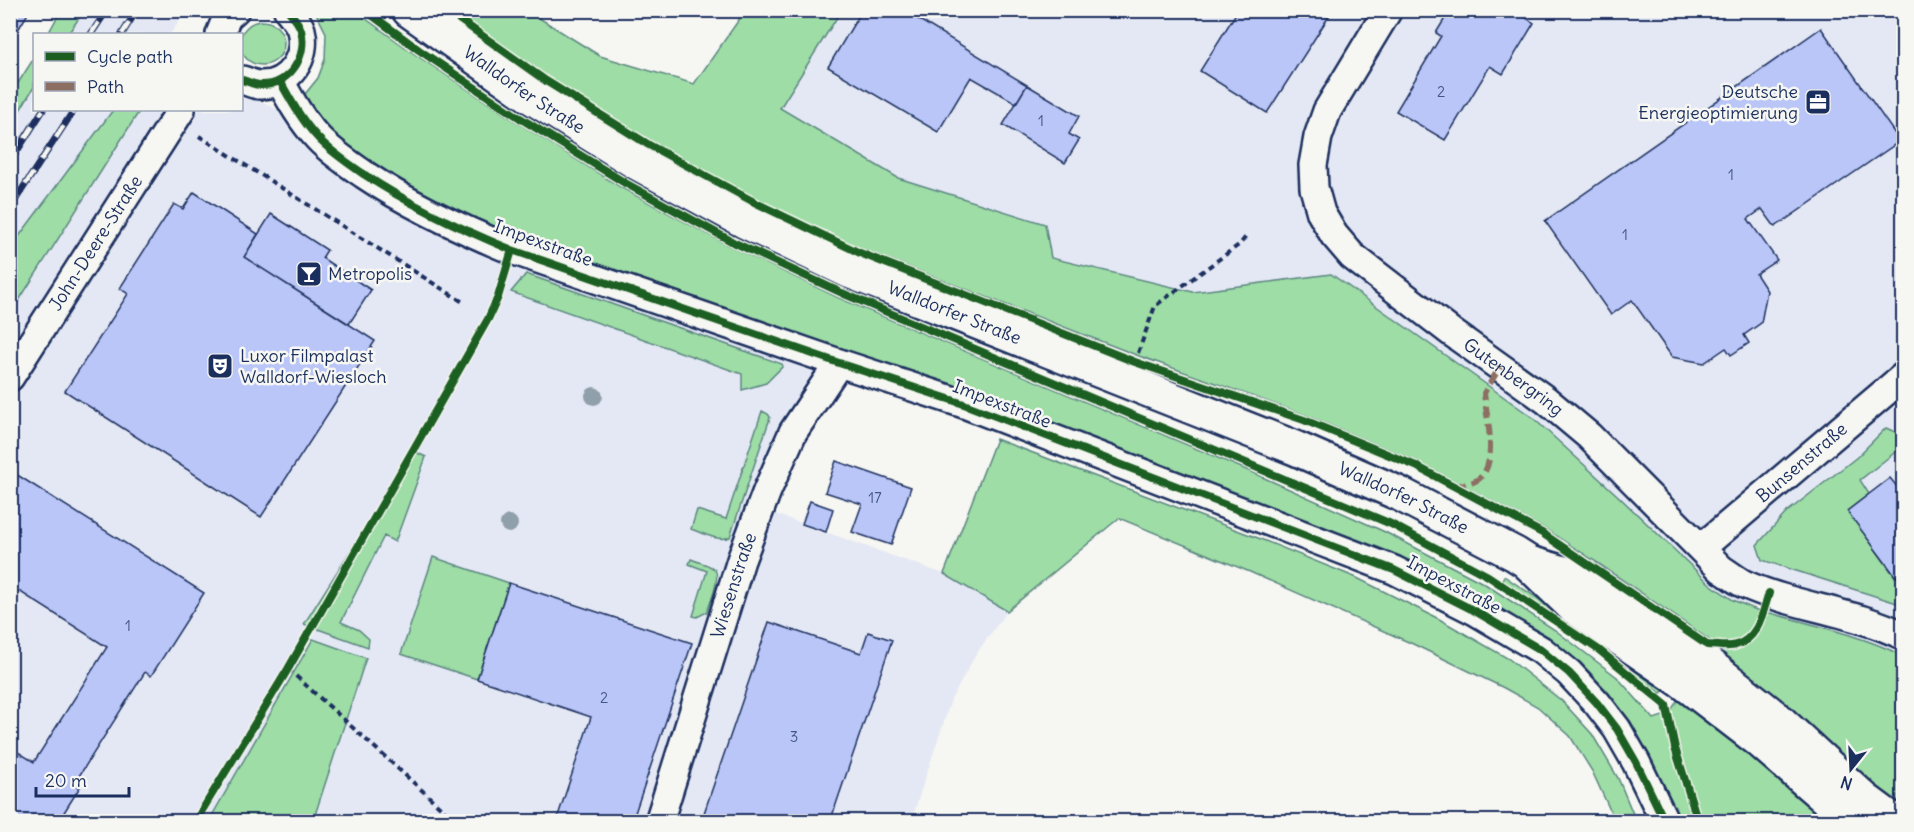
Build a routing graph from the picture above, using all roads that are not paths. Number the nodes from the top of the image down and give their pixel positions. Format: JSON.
{"nodes":[{"id":1,"x":235,"y":10,"type":"edge"},
{"id":2,"x":288,"y":10,"type":"edge"},
{"id":3,"x":409,"y":10,"type":"edge"},
{"id":4,"x":1388,"y":10,"type":"edge"},
{"id":5,"x":220,"y":33,"type":"edge"},
{"id":6,"x":243,"y":80,"type":"edge"},
{"id":7,"x":280,"y":81,"type":"junction"},
{"id":8,"x":178,"y":115,"type":"edge"},
{"id":9,"x":839,"y":363,"type":"junction"},
{"id":10,"x":1904,"y":376,"type":"edge"},
{"id":11,"x":10,"y":377,"type":"edge"},
{"id":12,"x":1701,"y":548,"type":"junction"},
{"id":13,"x":1526,"y":561,"type":"junction"},
{"id":14,"x":1904,"y":636,"type":"edge"},
{"id":15,"x":659,"y":822,"type":"edge"},
{"id":16,"x":1665,"y":822,"type":"edge"},
{"id":17,"x":1849,"y":822,"type":"edge"},
{"id":18,"x":1895,"y":822,"type":"edge"}],
"edges":[{"from":1,"to":5,"type":"street"},
{"from":2,"to":7,"type":"street"},
{"from":3,"to":13,"type":"street","name":"Walldorfer Straße"},
{"from":4,"to":12,"type":"street","name":"Gutenbergring"},
{"from":6,"to":7,"type":"street"},
{"from":7,"to":9,"type":"street","name":"Impexstraße"},
{"from":8,"to":11,"type":"street","name":"John-Deere-Straße"},
{"from":9,"to":15,"type":"street","name":"Wiesenstraße"},
{"from":9,"to":16,"type":"street","name":"Impexstraße"},
{"from":10,"to":12,"type":"street","name":"Bunsenstraße"},
{"from":12,"to":14,"type":"street","name":"Gutenbergring"},
{"from":13,"to":17,"type":"street","name":"Walldorfer Straße"},
{"from":13,"to":18,"type":"street","name":"Walldorfer Straße"}]}
